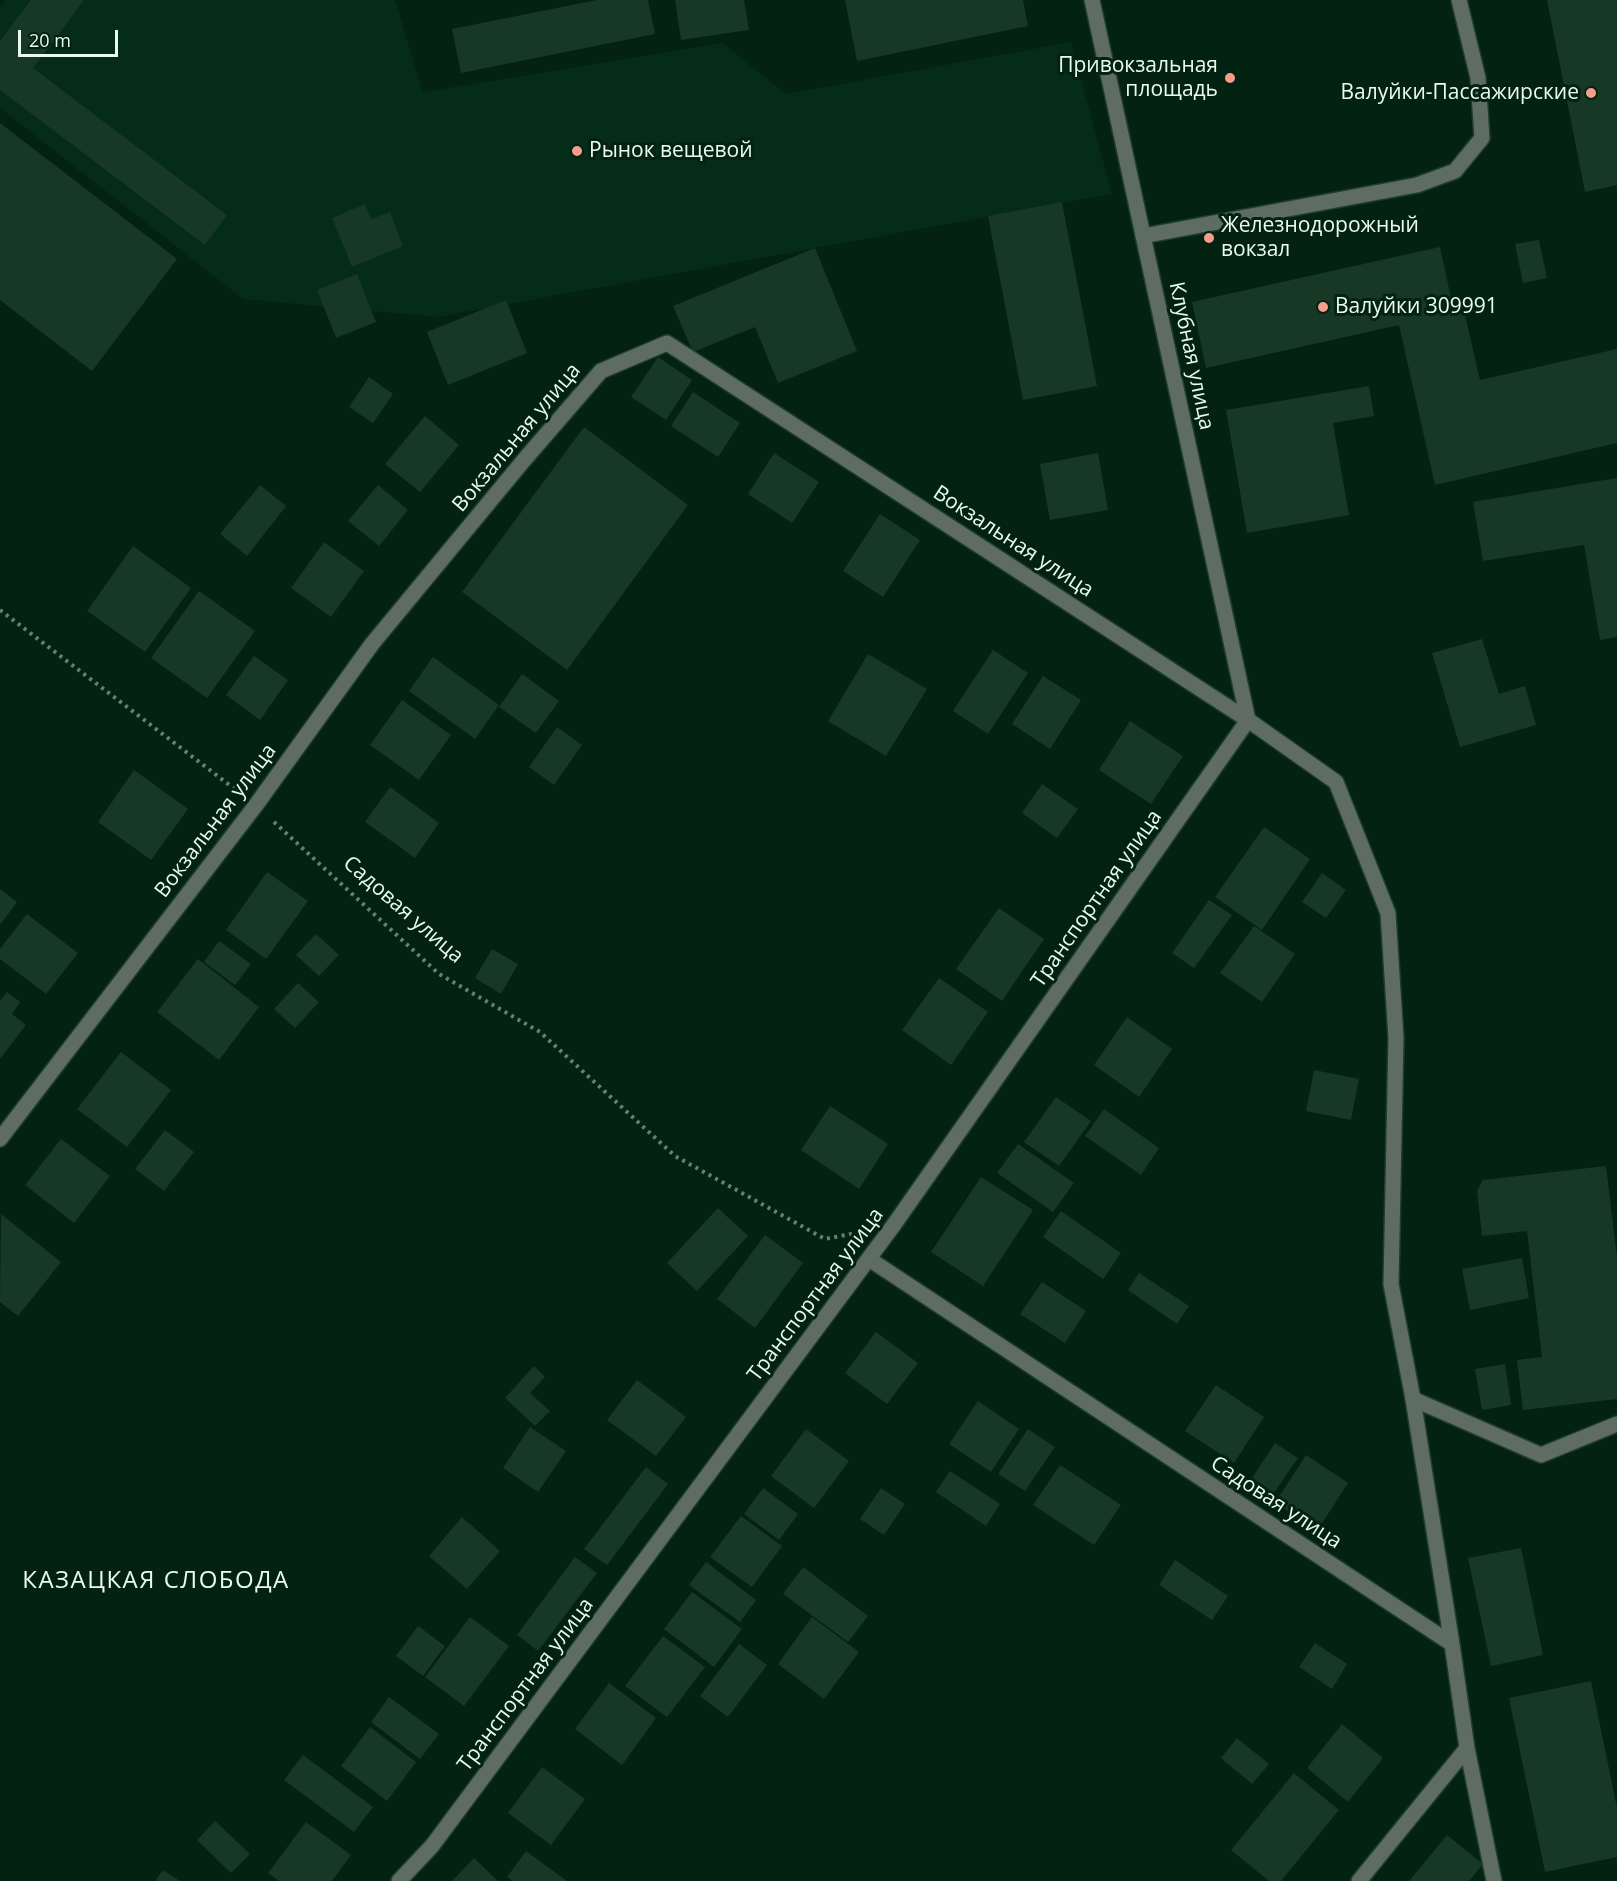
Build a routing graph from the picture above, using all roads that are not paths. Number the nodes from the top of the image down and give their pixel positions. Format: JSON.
{"nodes":[{"id":1,"x":1092,"y":0,"type":"edge"},
{"id":2,"x":1459,"y":0,"type":"edge"},
{"id":3,"x":1143,"y":236,"type":"junction"},
{"id":4,"x":1248,"y":720,"type":"junction"},
{"id":5,"x":0,"y":1139,"type":"edge"},
{"id":6,"x":869,"y":1259,"type":"junction"},
{"id":7,"x":1413,"y":1399,"type":"junction"},
{"id":8,"x":1617,"y":1424,"type":"edge"},
{"id":9,"x":1452,"y":1644,"type":"junction"},
{"id":10,"x":1467,"y":1748,"type":"junction"},
{"id":11,"x":399,"y":1881,"type":"edge"},
{"id":12,"x":1359,"y":1881,"type":"edge"},
{"id":13,"x":1494,"y":1881,"type":"edge"}],
"edges":[{"from":1,"to":3,"type":"street","name":"Клубная улица"},
{"from":2,"to":3,"type":"street"},
{"from":3,"to":4,"type":"street","name":"Клубная улица"},
{"from":4,"to":5,"type":"street","name":"Вокзальная улица"},
{"from":4,"to":6,"type":"street","name":"Транспортная улица"},
{"from":4,"to":7,"type":"street"},
{"from":6,"to":9,"type":"street","name":"Садовая улица"},
{"from":6,"to":11,"type":"street","name":"Транспортная улица"},
{"from":7,"to":8,"type":"street"},
{"from":7,"to":9,"type":"street"},
{"from":9,"to":10,"type":"street"},
{"from":10,"to":12,"type":"street"},
{"from":10,"to":13,"type":"street"}]}
